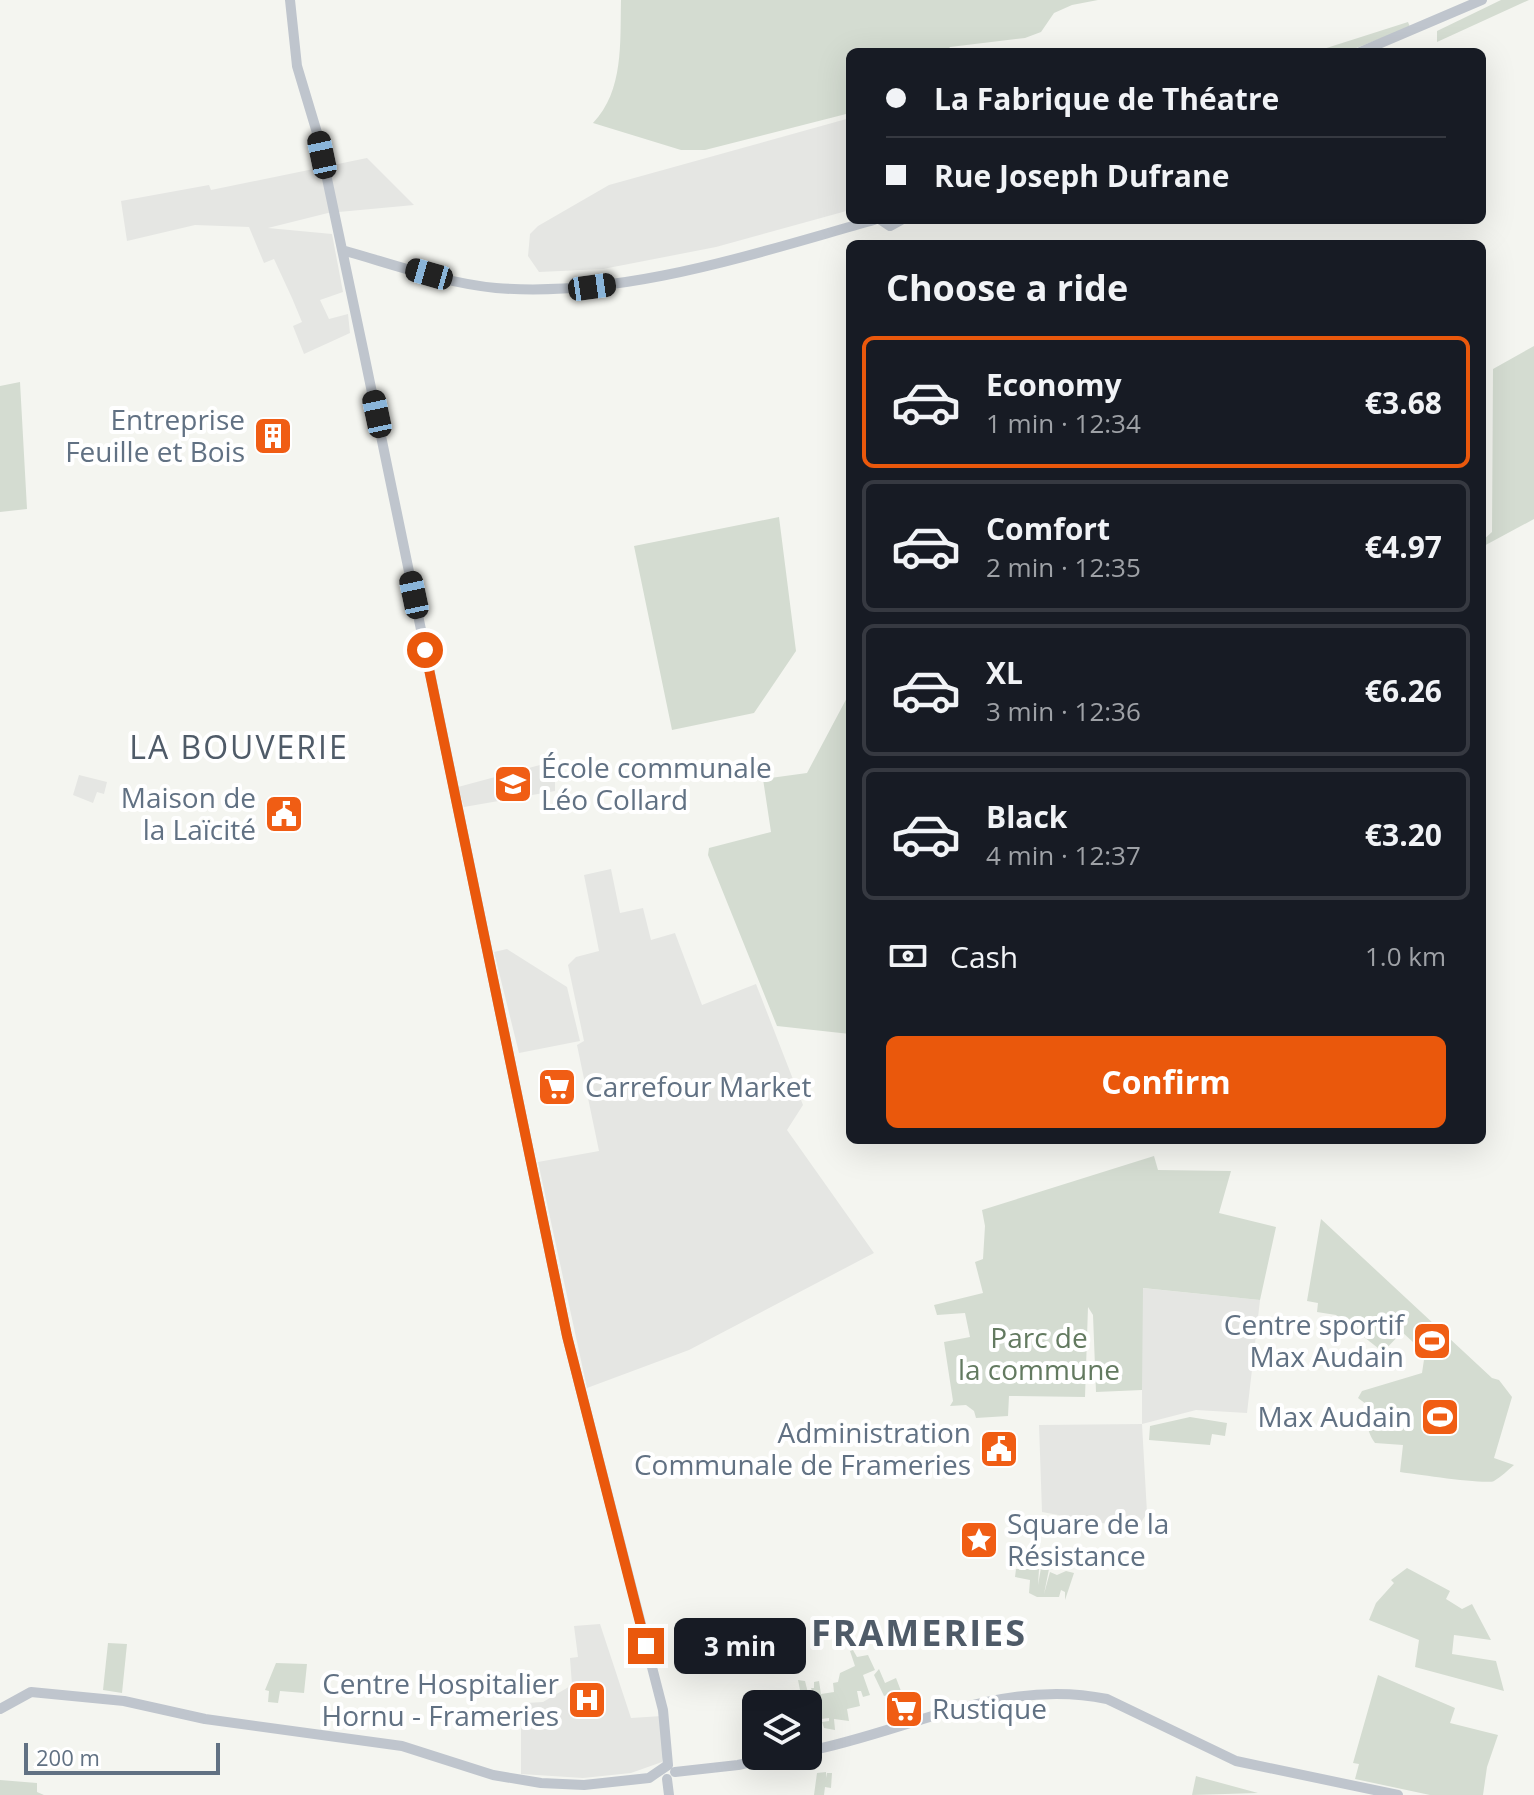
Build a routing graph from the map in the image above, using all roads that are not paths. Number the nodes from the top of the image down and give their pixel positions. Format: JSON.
{"nodes":[{"id":1,"x":290,"y":0,"type":"edge"},
{"id":2,"x":1482,"y":0,"type":"edge"},
{"id":3,"x":1370,"y":48,"type":"edge"},
{"id":4,"x":860,"y":224,"type":"edge"},
{"id":5,"x":342,"y":250,"type":"junction"},
{"id":6,"x":0,"y":1709,"type":"edge"},
{"id":7,"x":822,"y":1747,"type":"edge"},
{"id":8,"x":742,"y":1764,"type":"edge"},
{"id":9,"x":668,"y":1772,"type":"junction"},
{"id":10,"x":669,"y":1795,"type":"edge"},
{"id":11,"x":1398,"y":1795,"type":"edge"}],
"edges":[{"from":1,"to":5,"type":"main road"},
{"from":2,"to":3,"type":"main road"},
{"from":4,"to":5,"type":"main road"},
{"from":5,"to":9,"type":"main road"},
{"from":6,"to":9,"type":"main road"},
{"from":7,"to":11,"type":"main road"},
{"from":8,"to":9,"type":"main road"},
{"from":9,"to":10,"type":"main road"}]}
